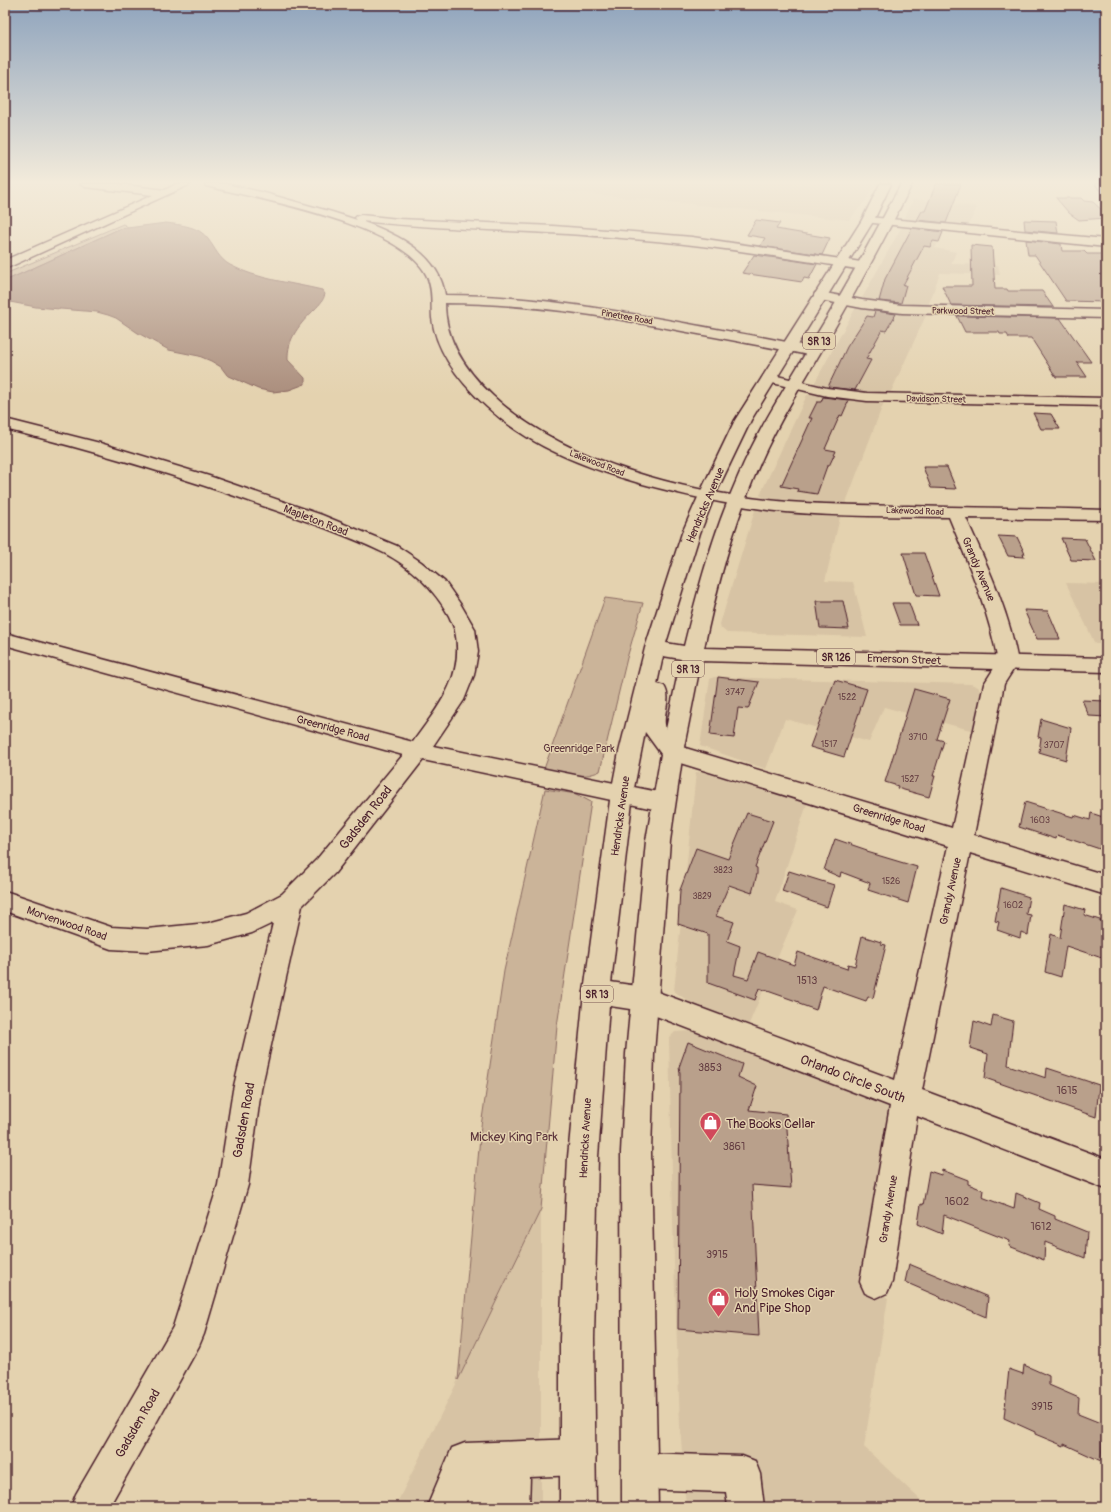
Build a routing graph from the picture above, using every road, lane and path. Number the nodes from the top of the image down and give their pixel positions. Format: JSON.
{"nodes":[{"id":1,"x":28,"y":255,"type":"edge"},
{"id":2,"x":417,"y":255,"type":"edge"},
{"id":3,"x":789,"y":255,"type":"edge"},
{"id":4,"x":847,"y":255,"type":"edge"},
{"id":5,"x":870,"y":255,"type":"edge"},
{"id":6,"x":842,"y":262,"type":"junction"},
{"id":7,"x":5,"y":265,"type":"edge"},
{"id":8,"x":864,"y":266,"type":"junction"},
{"id":9,"x":820,"y":296,"type":"junction"},
{"id":10,"x":439,"y":299,"type":"junction"},
{"id":11,"x":844,"y":301,"type":"junction"},
{"id":12,"x":1106,"y":314,"type":"edge"},
{"id":13,"x":790,"y":347,"type":"junction"},
{"id":14,"x":813,"y":352,"type":"junction"},
{"id":15,"x":768,"y":378,"type":"junction"},
{"id":16,"x":794,"y":384,"type":"junction"},
{"id":17,"x":1106,"y":402,"type":"edge"},
{"id":18,"x":5,"y":424,"type":"edge"},
{"id":19,"x":707,"y":495,"type":"junction"},
{"id":20,"x":737,"y":501,"type":"junction"},
{"id":21,"x":955,"y":512,"type":"junction"},
{"id":22,"x":1106,"y":515,"type":"edge"},
{"id":23,"x":5,"y":639,"type":"edge"},
{"id":24,"x":654,"y":654,"type":"junction"},
{"id":25,"x":692,"y":654,"type":"junction"},
{"id":26,"x":1008,"y":662,"type":"junction"},
{"id":27,"x":1106,"y":665,"type":"edge"},
{"id":28,"x":418,"y":751,"type":"junction"},
{"id":29,"x":672,"y":752,"type":"junction"},
{"id":30,"x":622,"y":793,"type":"junction"},
{"id":31,"x":663,"y":802,"type":"junction"},
{"id":32,"x":961,"y":840,"type":"junction"},
{"id":33,"x":1106,"y":885,"type":"edge"},
{"id":34,"x":5,"y":901,"type":"edge"},
{"id":35,"x":291,"y":901,"type":"junction"},
{"id":36,"x":597,"y":992,"type":"junction"},
{"id":37,"x":644,"y":999,"type":"junction"},
{"id":38,"x":906,"y":1097,"type":"junction"},
{"id":39,"x":1106,"y":1174,"type":"edge"},
{"id":40,"x":876,"y":1282,"type":"dead end"},
{"id":41,"x":578,"y":1457,"type":"junction"},
{"id":42,"x":502,"y":1460,"type":"junction"},
{"id":43,"x":640,"y":1471,"type":"junction"},
{"id":44,"x":89,"y":1507,"type":"edge"},
{"id":45,"x":445,"y":1507,"type":"edge"},
{"id":46,"x":485,"y":1507,"type":"edge"},
{"id":47,"x":511,"y":1507,"type":"edge"},
{"id":48,"x":578,"y":1507,"type":"edge"},
{"id":49,"x":640,"y":1507,"type":"edge"},
{"id":50,"x":746,"y":1507,"type":"edge"}],
"edges":[{"from":1,"to":7,"type":"street"},
{"from":2,"to":10,"type":"street","name":"Lakewood Road"},
{"from":3,"to":6,"type":"street"},
{"from":4,"to":6,"type":"street","name":"Hendricks Avenue","number":"SR 13"},
{"from":5,"to":8,"type":"street","number":"SR 13"},
{"from":6,"to":8,"type":"street"},
{"from":6,"to":9,"type":"street","name":"Hendricks Avenue","number":"SR 13"},
{"from":8,"to":11,"type":"street","number":"SR 13"},
{"from":9,"to":11,"type":"street","name":"Parkwood Street"},
{"from":9,"to":13,"type":"street","name":"Hendricks Avenue","number":"SR 13"},
{"from":10,"to":13,"type":"street","name":"Pinetree Road"},
{"from":10,"to":19,"type":"street","name":"Lakewood Road"},
{"from":11,"to":12,"type":"street","name":"Parkwood Street"},
{"from":11,"to":14,"type":"street","number":"SR 13"},
{"from":13,"to":14,"type":"street","name":"Pinetree Road"},
{"from":13,"to":15,"type":"street","name":"Hendricks Avenue","number":"SR 13"},
{"from":14,"to":16,"type":"street","number":"SR 13"},
{"from":15,"to":16,"type":"street","name":"Davidson Street"},
{"from":15,"to":19,"type":"street","name":"Hendricks Avenue","number":"SR 13"},
{"from":16,"to":17,"type":"street","name":"Davidson Street"},
{"from":16,"to":20,"type":"street","number":"SR 13"},
{"from":18,"to":28,"type":"street","name":"Mapleton Road"},
{"from":19,"to":20,"type":"street","name":"Lakewood Road"},
{"from":19,"to":24,"type":"street","name":"Hendricks Avenue","number":"SR 13"},
{"from":20,"to":21,"type":"street","name":"Lakewood Road"},
{"from":20,"to":25,"type":"street","number":"SR 13"},
{"from":21,"to":22,"type":"street","name":"Lakewood Road"},
{"from":21,"to":26,"type":"street","name":"Grandy Avenue"},
{"from":23,"to":28,"type":"street","name":"Greenridge Road"},
{"from":24,"to":25,"type":"street","name":"Emerson Street","number":"SR 126"},
{"from":24,"to":29,"type":"street"},
{"from":24,"to":30,"type":"street","name":"Hendricks Avenue","number":"SR 13"},
{"from":25,"to":26,"type":"street","name":"Emerson Street","number":"SR 126"},
{"from":25,"to":29,"type":"street","number":"SR 13"},
{"from":26,"to":27,"type":"street","name":"Emerson Street","number":"SR 126"},
{"from":26,"to":32,"type":"street","name":"Grandy Avenue"},
{"from":28,"to":30,"type":"street","name":"Greenridge Road"},
{"from":28,"to":35,"type":"street","name":"Gadsden Road"},
{"from":29,"to":31,"type":"street","number":"SR 13"},
{"from":29,"to":32,"type":"street","name":"Greenridge Road"},
{"from":30,"to":31,"type":"street","name":"Greenridge Road"},
{"from":30,"to":36,"type":"street","name":"Hendricks Avenue","number":"SR 13"},
{"from":31,"to":37,"type":"street","number":"SR 13"},
{"from":32,"to":33,"type":"street","name":"Greenridge Road"},
{"from":32,"to":38,"type":"street","name":"Grandy Avenue"},
{"from":34,"to":35,"type":"street","name":"Morvenwood Road"},
{"from":35,"to":44,"type":"street","name":"Gadsden Road"},
{"from":36,"to":37,"type":"street","name":"Orlando Circle South"},
{"from":36,"to":41,"type":"street","name":"Hendricks Avenue","number":"SR 13"},
{"from":37,"to":38,"type":"street","name":"Orlando Circle South"},
{"from":37,"to":43,"type":"street","number":"SR 13"},
{"from":38,"to":39,"type":"street","name":"Orlando Circle South"},
{"from":38,"to":40,"type":"street","name":"Grandy Avenue"},
{"from":41,"to":42,"type":"street"},
{"from":41,"to":48,"type":"street","name":"Hendricks Avenue","number":"SR 13"},
{"from":42,"to":45,"type":"street"},
{"from":42,"to":46,"type":"street"},
{"from":42,"to":47,"type":"street"},
{"from":43,"to":49,"type":"street","number":"SR 13"},
{"from":43,"to":50,"type":"street"}]}
